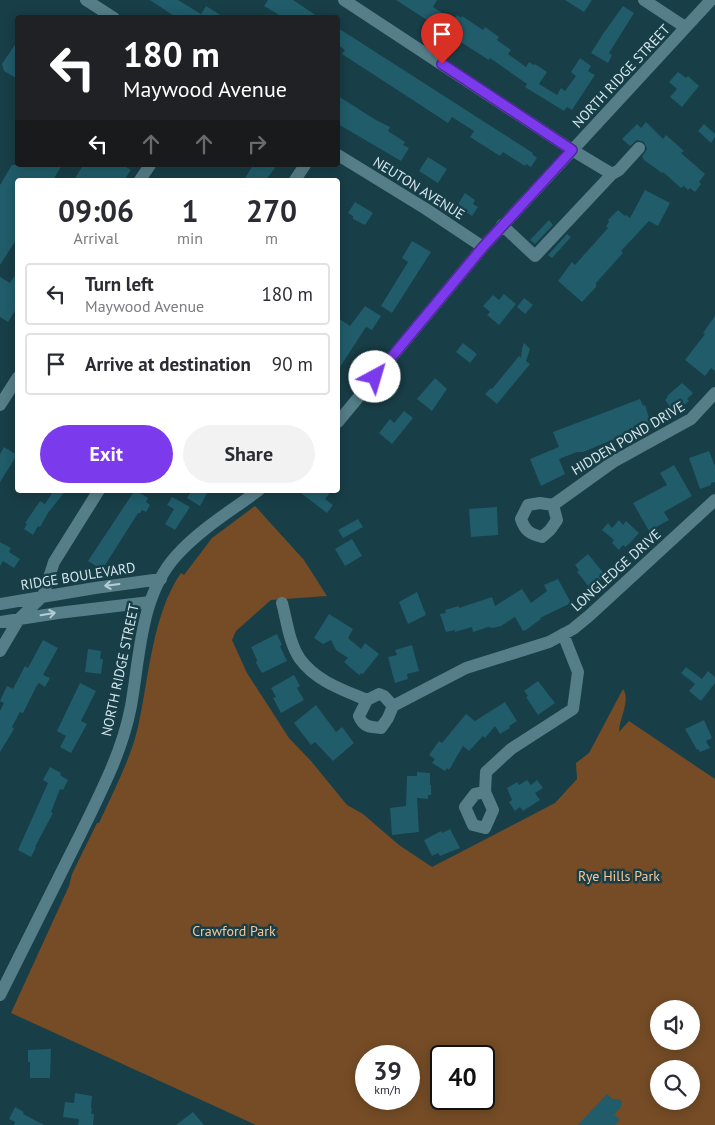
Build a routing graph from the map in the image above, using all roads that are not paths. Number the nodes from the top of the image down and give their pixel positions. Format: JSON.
{"nodes":[{"id":1,"x":86,"y":0,"type":"edge"},
{"id":2,"x":344,"y":0,"type":"edge"},
{"id":3,"x":711,"y":0,"type":"edge"},
{"id":4,"x":648,"y":1,"type":"edge"},
{"id":5,"x":100,"y":4,"type":"edge"},
{"id":6,"x":111,"y":15,"type":"edge"},
{"id":7,"x":685,"y":27,"type":"junction"},
{"id":8,"x":638,"y":148,"type":"dead end"},
{"id":9,"x":572,"y":150,"type":"junction"},
{"id":10,"x":340,"y":156,"type":"edge"},
{"id":11,"x":149,"y":167,"type":"edge"},
{"id":12,"x":304,"y":167,"type":"edge"},
{"id":13,"x":612,"y":174,"type":"junction"},
{"id":14,"x":141,"y":178,"type":"edge"},
{"id":15,"x":296,"y":178,"type":"edge"},
{"id":16,"x":502,"y":225,"type":"junction"},
{"id":17,"x":483,"y":247,"type":"junction"},
{"id":18,"x":15,"y":382,"type":"edge"},
{"id":19,"x":715,"y":394,"type":"edge"},
{"id":20,"x":0,"y":404,"type":"edge"},
{"id":21,"x":340,"y":420,"type":"edge"},
{"id":22,"x":97,"y":493,"type":"edge"},
{"id":23,"x":255,"y":493,"type":"edge"},
{"id":24,"x":715,"y":500,"type":"edge"},
{"id":25,"x":553,"y":505,"type":"dead end"},
{"id":26,"x":160,"y":579,"type":"junction"},
{"id":27,"x":43,"y":596,"type":"junction"},
{"id":28,"x":150,"y":602,"type":"junction"},
{"id":29,"x":282,"y":602,"type":"dead end"},
{"id":30,"x":0,"y":604,"type":"edge"},
{"id":31,"x":19,"y":619,"type":"junction"},
{"id":32,"x":0,"y":622,"type":"edge"},
{"id":33,"x":563,"y":634,"type":"junction"},
{"id":34,"x":0,"y":651,"type":"edge"},
{"id":35,"x":367,"y":700,"type":"junction"},
{"id":36,"x":393,"y":706,"type":"junction"},
{"id":37,"x":485,"y":792,"type":"dead end"},
{"id":38,"x":0,"y":995,"type":"edge"}],
"edges":[{"from":1,"to":5,"type":"street"},
{"from":2,"to":9,"type":"street"},
{"from":3,"to":7,"type":"street","name":"NORTH RIDGE STREET"},
{"from":4,"to":7,"type":"street"},
{"from":5,"to":6,"type":"street"},
{"from":7,"to":9,"type":"street","name":"NORTH RIDGE STREET"},
{"from":8,"to":13,"type":"street"},
{"from":9,"to":13,"type":"street"},
{"from":9,"to":16,"type":"street","name":"NORTH RIDGE STREET"},
{"from":10,"to":17,"type":"street","name":"NEUTON AVENUE"},
{"from":11,"to":14,"type":"street"},
{"from":12,"to":15,"type":"street"},
{"from":13,"to":16,"type":"street"},
{"from":16,"to":17,"type":"street","name":"NORTH RIDGE STREET"},
{"from":17,"to":21,"type":"street","name":"NORTH RIDGE STREET"},
{"from":18,"to":20,"type":"street"},
{"from":19,"to":25,"type":"street","name":"HIDDEN POND DRIVE"},
{"from":22,"to":27,"type":"street"},
{"from":23,"to":26,"type":"street","name":"NORTH RIDGE STREET"},
{"from":24,"to":33,"type":"street","name":"LONGLEDGE DRIVE"},
{"from":26,"to":27,"type":"street","name":"RIDGE BOULEVARD","one_way":true},
{"from":26,"to":28,"type":"street","name":"NORTH RIDGE STREET"},
{"from":27,"to":30,"type":"street","name":"RIDGE BOULEVARD"},
{"from":27,"to":31,"type":"street"},
{"from":31,"to":28,"type":"street","one_way":true},
{"from":28,"to":38,"type":"street","name":"NORTH RIDGE STREET"},
{"from":29,"to":35,"type":"street"},
{"from":31,"to":32,"type":"street"},
{"from":31,"to":34,"type":"street"},
{"from":33,"to":36,"type":"street","name":"LONGLEDGE DRIVE"},
{"from":33,"to":37,"type":"street"},
{"from":35,"to":36,"type":"street"},
{"from":35,"to":36,"type":"street"}]}
